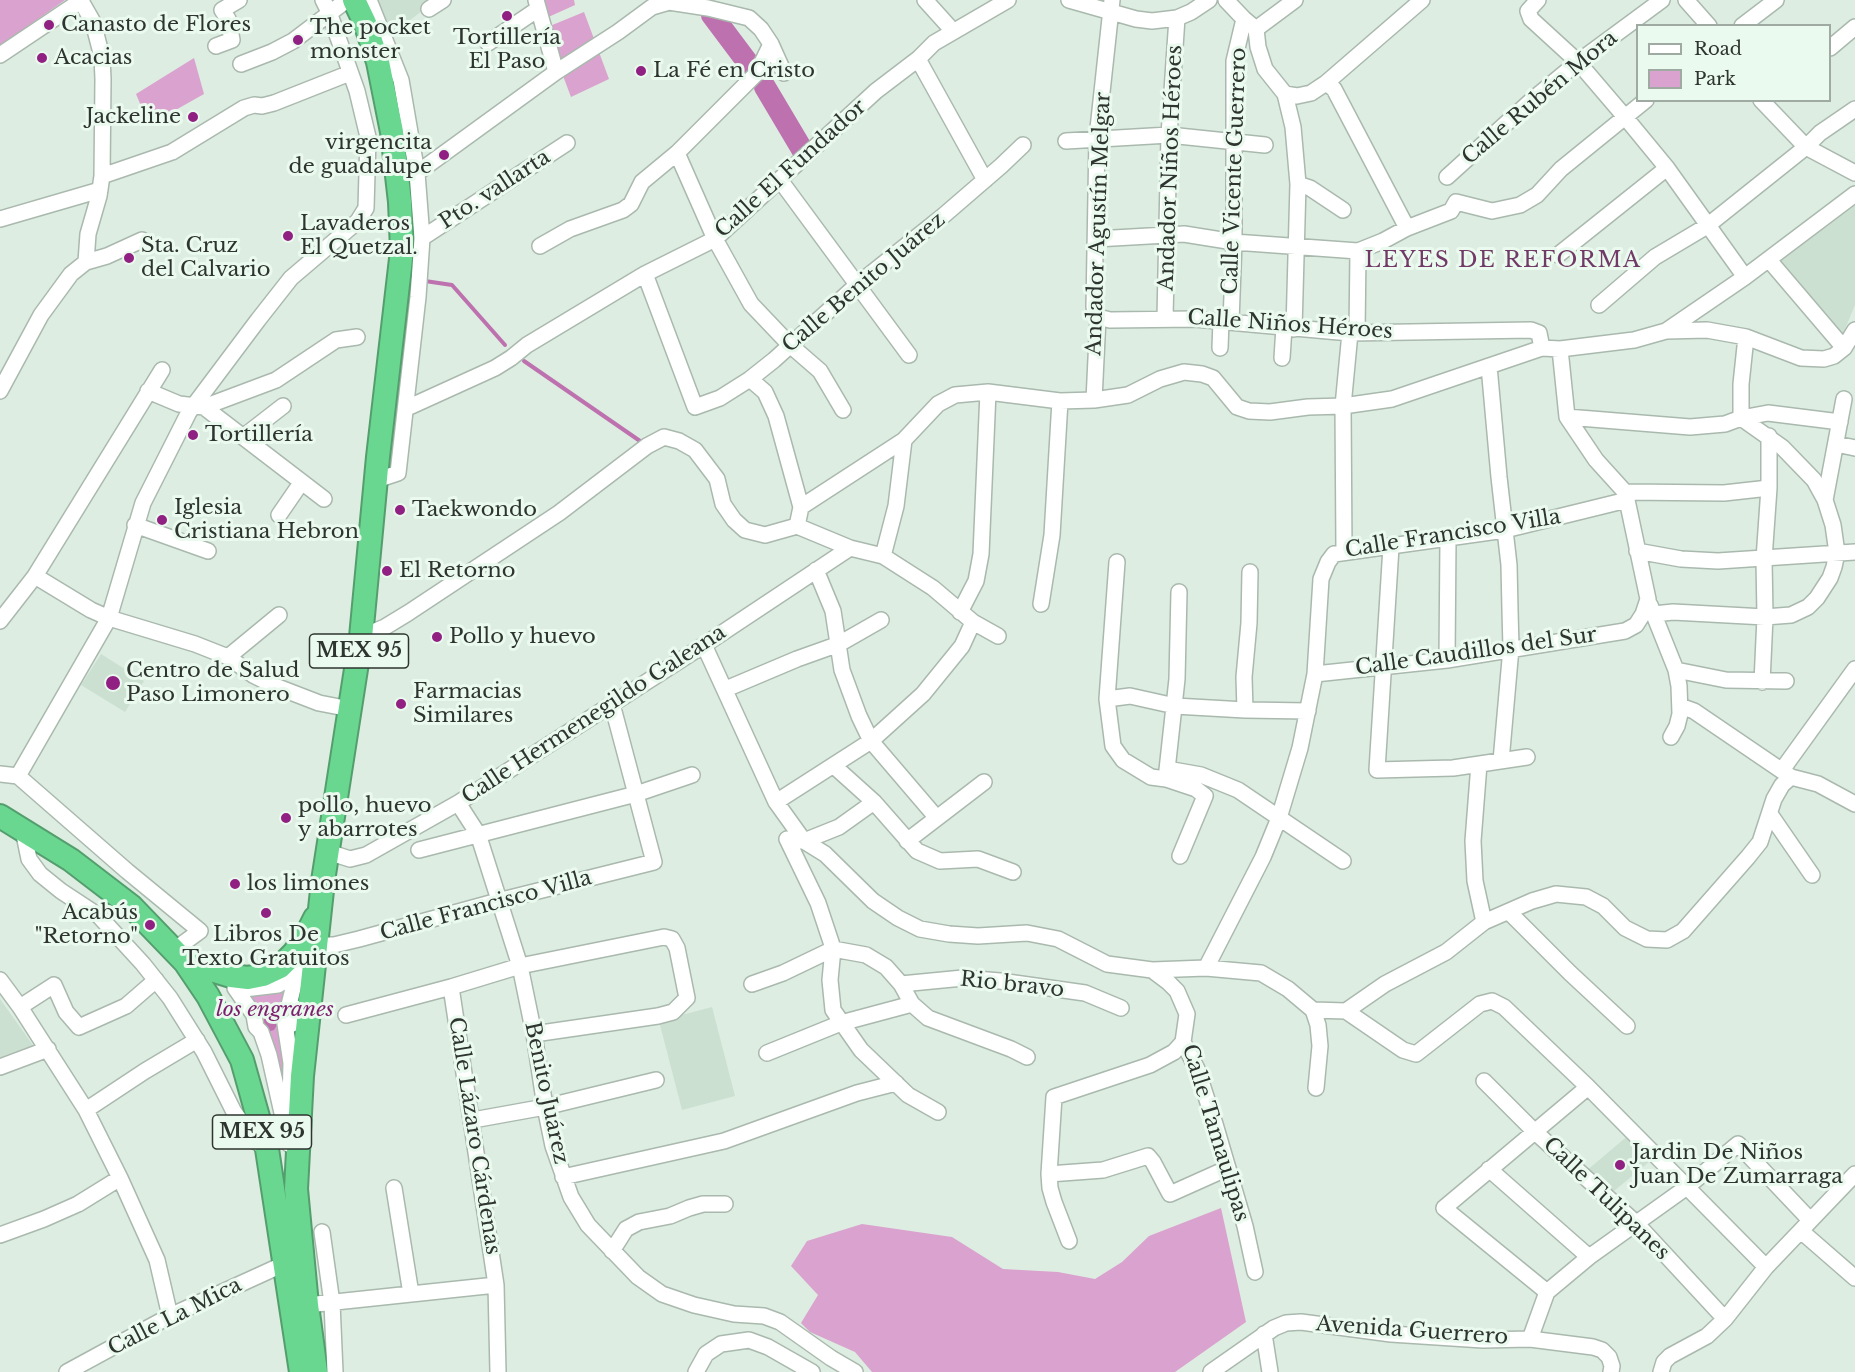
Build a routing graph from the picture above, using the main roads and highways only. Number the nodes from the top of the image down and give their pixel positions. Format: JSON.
{"nodes":[{"id":1,"x":354,"y":0,"type":"edge"},
{"id":2,"x":9,"y":824,"type":"edge"},
{"id":3,"x":319,"y":911,"type":"junction"},
{"id":4,"x":179,"y":956,"type":"junction"},
{"id":5,"x":301,"y":1372,"type":"edge"},
{"id":6,"x":316,"y":1372,"type":"edge"}],
"edges":[{"from":1,"to":3,"type":"highway","number":"MEX 95"},
{"from":2,"to":4,"type":"highway","number":"MEX 95"},
{"from":3,"to":4,"type":"highway"},
{"from":3,"to":6,"type":"highway","number":"MEX 95"},
{"from":4,"to":5,"type":"highway","number":"MEX 95"}]}
